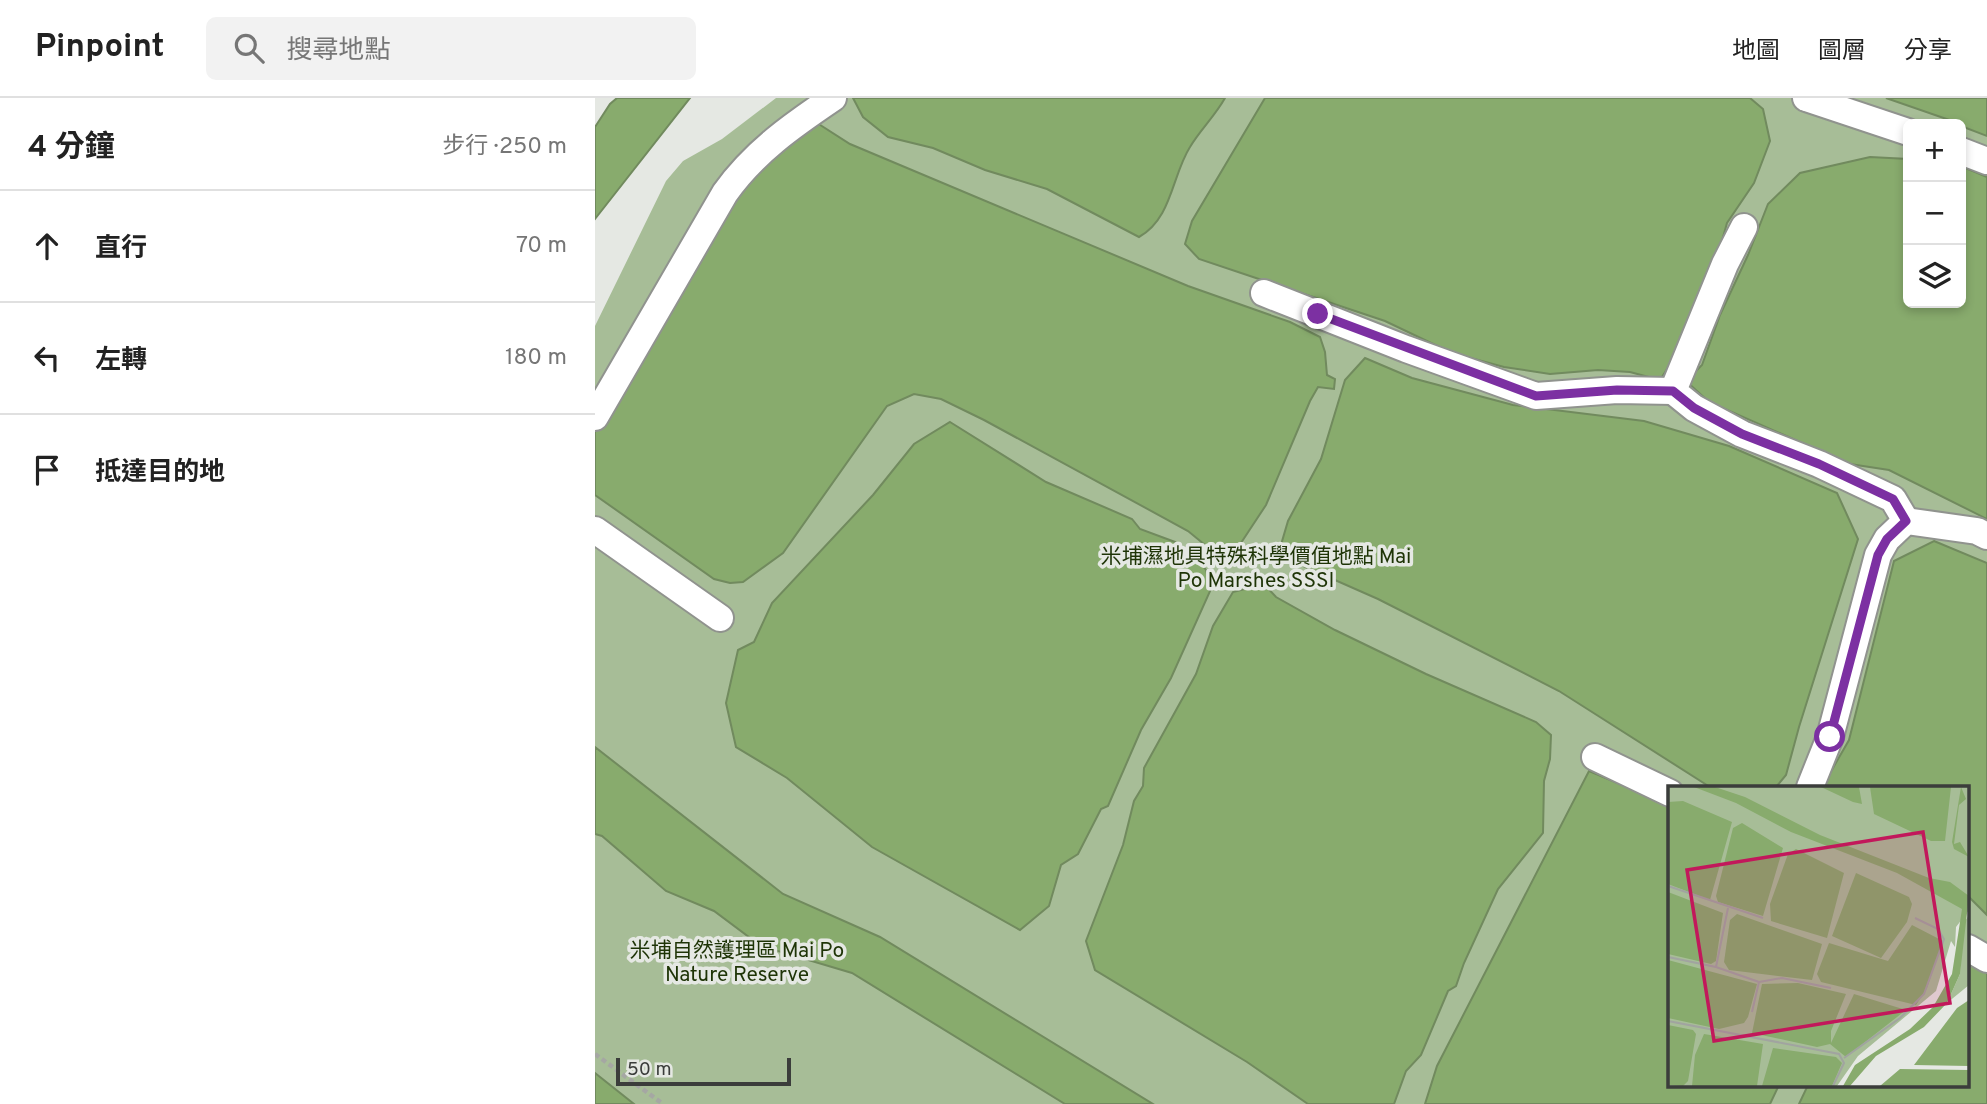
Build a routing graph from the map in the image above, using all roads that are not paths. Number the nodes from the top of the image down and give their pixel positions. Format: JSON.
{"nodes":[{"id":1,"x":833,"y":98,"type":"edge"},
{"id":2,"x":1806,"y":98,"type":"edge"},
{"id":3,"x":1903,"y":130,"type":"edge"},
{"id":4,"x":1966,"y":153,"type":"edge"},
{"id":5,"x":1987,"y":161,"type":"edge"},
{"id":6,"x":1744,"y":226,"type":"dead end"},
{"id":7,"x":1263,"y":293,"type":"dead end"},
{"id":8,"x":1673,"y":391,"type":"junction"},
{"id":9,"x":595,"y":417,"type":"edge"},
{"id":10,"x":1906,"y":521,"type":"junction"},
{"id":11,"x":595,"y":530,"type":"edge"},
{"id":12,"x":1987,"y":536,"type":"edge"},
{"id":13,"x":720,"y":618,"type":"dead end"},
{"id":14,"x":1595,"y":757,"type":"dead end"},
{"id":15,"x":1810,"y":786,"type":"edge"},
{"id":16,"x":1668,"y":792,"type":"edge"},
{"id":17,"x":1969,"y":949,"type":"edge"},
{"id":18,"x":1987,"y":959,"type":"edge"}],
"edges":[{"from":1,"to":9,"type":"lane"},
{"from":2,"to":3,"type":"lane"},
{"from":4,"to":5,"type":"lane"},
{"from":6,"to":8,"type":"lane"},
{"from":7,"to":8,"type":"lane"},
{"from":8,"to":10,"type":"lane"},
{"from":10,"to":12,"type":"lane"},
{"from":10,"to":15,"type":"lane"},
{"from":11,"to":13,"type":"lane"},
{"from":14,"to":16,"type":"lane"},
{"from":17,"to":18,"type":"lane"}]}
